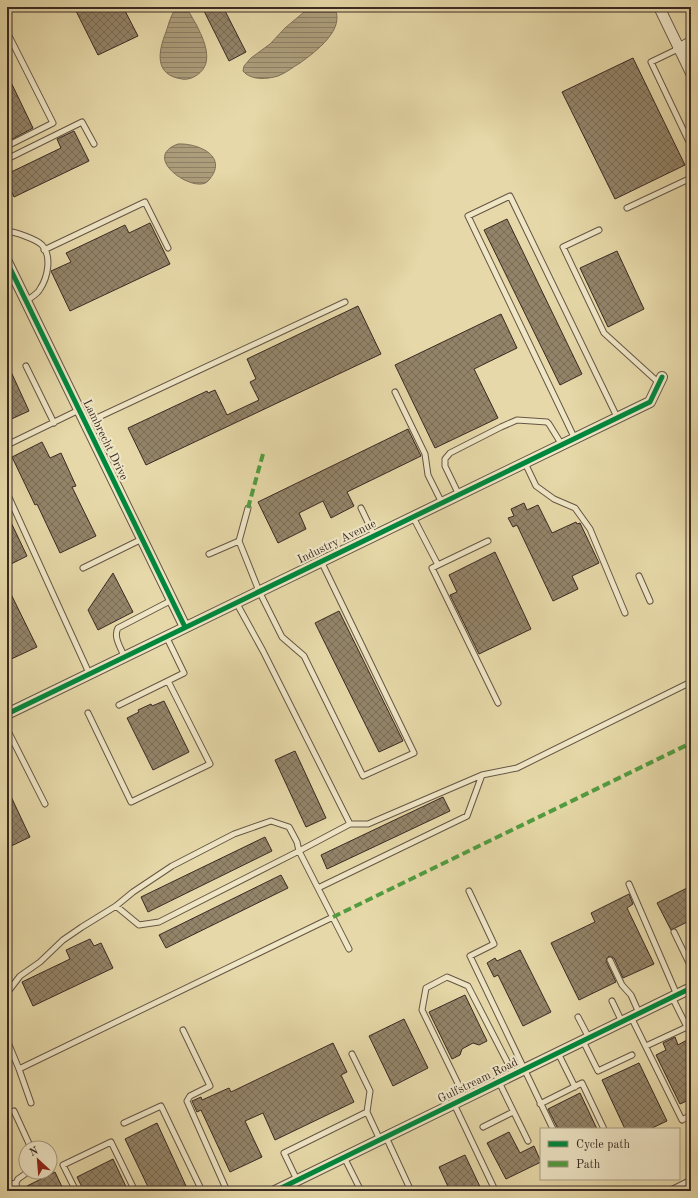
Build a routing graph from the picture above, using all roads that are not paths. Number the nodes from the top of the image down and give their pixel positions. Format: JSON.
{"nodes":[{"id":1,"x":659,"y":7,"type":"edge"},
{"id":2,"x":7,"y":32,"type":"edge"},
{"id":3,"x":691,"y":42,"type":"edge"},
{"id":4,"x":678,"y":49,"type":"junction"},
{"id":5,"x":691,"y":74,"type":"edge"},
{"id":6,"x":94,"y":144,"type":"dead end"},
{"id":7,"x":7,"y":146,"type":"edge"},
{"id":8,"x":691,"y":146,"type":"edge"},
{"id":9,"x":7,"y":159,"type":"edge"},
{"id":10,"x":691,"y":178,"type":"edge"},
{"id":11,"x":628,"y":208,"type":"dead end"},
{"id":12,"x":599,"y":230,"type":"dead end"},
{"id":13,"x":7,"y":231,"type":"edge"},
{"id":14,"x":168,"y":248,"type":"dead end"},
{"id":15,"x":44,"y":250,"type":"junction"},
{"id":16,"x":7,"y":262,"type":"edge"},
{"id":17,"x":26,"y":301,"type":"junction"},
{"id":18,"x":345,"y":302,"type":"dead end"},
{"id":19,"x":26,"y":366,"type":"dead end"},
{"id":20,"x":661,"y":380,"type":"joint"},
{"id":21,"x":396,"y":392,"type":"dead end"},
{"id":22,"x":80,"y":410,"type":"junction"},
{"id":23,"x":618,"y":419,"type":"junction"},
{"id":24,"x":54,"y":423,"type":"junction"},
{"id":25,"x":86,"y":423,"type":"junction"},
{"id":26,"x":575,"y":439,"type":"junction"},
{"id":27,"x":7,"y":445,"type":"edge"},
{"id":28,"x":562,"y":445,"type":"junction"},
{"id":29,"x":525,"y":463,"type":"junction"},
{"id":30,"x":7,"y":493,"type":"edge"},
{"id":31,"x":459,"y":495,"type":"junction"},
{"id":32,"x":442,"y":503,"type":"junction"},
{"id":33,"x":248,"y":508,"type":"dead end"},
{"id":34,"x":361,"y":508,"type":"dead end"},
{"id":35,"x":413,"y":517,"type":"junction"},
{"id":36,"x":374,"y":536,"type":"junction"},
{"id":37,"x":142,"y":539,"type":"junction"},
{"id":38,"x":238,"y":540,"type":"junction"},
{"id":39,"x":488,"y":541,"type":"dead end"},
{"id":40,"x":209,"y":554,"type":"dead end"},
{"id":41,"x":321,"y":561,"type":"junction"},
{"id":42,"x":438,"y":565,"type":"junction"},
{"id":43,"x":83,"y":568,"type":"dead end"},
{"id":44,"x":639,"y":576,"type":"dead end"},
{"id":45,"x":259,"y":591,"type":"junction"},
{"id":46,"x":172,"y":600,"type":"junction"},
{"id":47,"x":650,"y":601,"type":"dead end"},
{"id":48,"x":236,"y":602,"type":"junction"},
{"id":49,"x":625,"y":613,"type":"dead end"},
{"id":50,"x":185,"y":626,"type":"junction"},
{"id":51,"x":166,"y":636,"type":"junction"},
{"id":52,"x":124,"y":656,"type":"junction"},
{"id":53,"x":89,"y":673,"type":"junction"},
{"id":54,"x":168,"y":681,"type":"junction"},
{"id":55,"x":691,"y":682,"type":"edge"},
{"id":56,"x":498,"y":703,"type":"dead end"},
{"id":57,"x":119,"y":705,"type":"dead end"},
{"id":58,"x":88,"y":713,"type":"dead end"},
{"id":59,"x":7,"y":714,"type":"edge"},
{"id":60,"x":7,"y":729,"type":"edge"},
{"id":61,"x":10,"y":741,"type":"edge"},
{"id":62,"x":482,"y":775,"type":"junction"},
{"id":63,"x":45,"y":804,"type":"dead end"},
{"id":64,"x":350,"y":824,"type":"junction"},
{"id":65,"x":299,"y":851,"type":"junction"},
{"id":66,"x":629,"y":884,"type":"dead end"},
{"id":67,"x":318,"y":888,"type":"junction"},
{"id":68,"x":469,"y":891,"type":"dead end"},
{"id":69,"x":116,"y":906,"type":"junction"},
{"id":70,"x":333,"y":917,"type":"junction"},
{"id":71,"x":674,"y":932,"type":"dead end"},
{"id":72,"x":349,"y":949,"type":"dead end"},
{"id":73,"x":610,"y":960,"type":"dead end"},
{"id":74,"x":691,"y":967,"type":"edge"},
{"id":75,"x":691,"y":988,"type":"edge"},
{"id":76,"x":7,"y":993,"type":"edge"},
{"id":77,"x":675,"y":996,"type":"junction"},
{"id":78,"x":612,"y":1001,"type":"dead end"},
{"id":79,"x":635,"y":1015,"type":"junction"},
{"id":80,"x":578,"y":1017,"type":"dead end"},
{"id":81,"x":622,"y":1022,"type":"junction"},
{"id":82,"x":183,"y":1030,"type":"dead end"},
{"id":83,"x":586,"y":1039,"type":"junction"},
{"id":84,"x":7,"y":1040,"type":"edge"},
{"id":85,"x":646,"y":1046,"type":"junction"},
{"id":86,"x":558,"y":1053,"type":"junction"},
{"id":87,"x":352,"y":1054,"type":"dead end"},
{"id":88,"x":632,"y":1055,"type":"dead end"},
{"id":89,"x":19,"y":1069,"type":"junction"},
{"id":90,"x":524,"y":1070,"type":"junction"},
{"id":91,"x":514,"y":1074,"type":"junction"},
{"id":92,"x":498,"y":1082,"type":"junction"},
{"id":93,"x":575,"y":1086,"type":"junction"},
{"id":94,"x":465,"y":1098,"type":"junction"},
{"id":95,"x":31,"y":1103,"type":"dead end"},
{"id":96,"x":454,"y":1104,"type":"junction"},
{"id":97,"x":540,"y":1104,"type":"junction"},
{"id":98,"x":14,"y":1112,"type":"dead end"},
{"id":99,"x":367,"y":1112,"type":"junction"},
{"id":100,"x":513,"y":1112,"type":"junction"},
{"id":101,"x":691,"y":1115,"type":"edge"},
{"id":102,"x":124,"y":1123,"type":"dead end"},
{"id":103,"x":483,"y":1127,"type":"dead end"},
{"id":104,"x":552,"y":1128,"type":"edge"},
{"id":105,"x":604,"y":1128,"type":"edge"},
{"id":106,"x":383,"y":1138,"type":"junction"},
{"id":107,"x":27,"y":1140,"type":"edge"},
{"id":108,"x":528,"y":1141,"type":"dead end"},
{"id":109,"x":344,"y":1157,"type":"junction"},
{"id":110,"x":18,"y":1179,"type":"edge"},
{"id":111,"x":297,"y":1180,"type":"junction"},
{"id":112,"x":691,"y":1180,"type":"edge"},
{"id":113,"x":16,"y":1183,"type":"junction"},
{"id":114,"x":7,"y":1185,"type":"edge"},
{"id":115,"x":494,"y":1188,"type":"dead end"},
{"id":116,"x":17,"y":1191,"type":"edge"},
{"id":117,"x":76,"y":1191,"type":"edge"},
{"id":118,"x":134,"y":1191,"type":"edge"},
{"id":119,"x":202,"y":1191,"type":"edge"},
{"id":120,"x":227,"y":1191,"type":"edge"},
{"id":121,"x":274,"y":1191,"type":"edge"},
{"id":122,"x":361,"y":1191,"type":"edge"},
{"id":123,"x":411,"y":1191,"type":"edge"},
{"id":124,"x":669,"y":1191,"type":"edge"}],
"edges":[{"from":1,"to":4,"type":"street"},
{"from":2,"to":7,"type":"lane"},
{"from":3,"to":4,"type":"street"},
{"from":4,"to":5,"type":"street"},
{"from":4,"to":8,"type":"lane"},
{"from":6,"to":9,"type":"lane"},
{"from":10,"to":11,"type":"lane"},
{"from":12,"to":20,"type":"lane"},
{"from":13,"to":15,"type":"lane"},
{"from":14,"to":15,"type":"lane"},
{"from":15,"to":17,"type":"lane"},
{"from":16,"to":17,"type":"street","name":"Lambrecht Drive"},
{"from":17,"to":22,"type":"street","name":"Lambrecht Drive"},
{"from":18,"to":25,"type":"lane"},
{"from":19,"to":24,"type":"lane"},
{"from":20,"to":23,"type":"street","name":"Industry Avenue"},
{"from":21,"to":32,"type":"lane"},
{"from":22,"to":24,"type":"lane"},
{"from":22,"to":25,"type":"street","name":"Lambrecht Drive"},
{"from":23,"to":26,"type":"street","name":"Industry Avenue"},
{"from":23,"to":26,"type":"lane"},
{"from":24,"to":27,"type":"lane"},
{"from":25,"to":37,"type":"street","name":"Lambrecht Drive"},
{"from":26,"to":28,"type":"street","name":"Industry Avenue"},
{"from":28,"to":29,"type":"street","name":"Industry Avenue"},
{"from":28,"to":31,"type":"lane"},
{"from":29,"to":31,"type":"street","name":"Industry Avenue"},
{"from":29,"to":49,"type":"lane"},
{"from":30,"to":53,"type":"lane"},
{"from":31,"to":32,"type":"street","name":"Industry Avenue"},
{"from":32,"to":35,"type":"street","name":"Industry Avenue"},
{"from":33,"to":38,"type":"lane"},
{"from":34,"to":36,"type":"lane"},
{"from":35,"to":36,"type":"street","name":"Industry Avenue"},
{"from":35,"to":42,"type":"lane"},
{"from":36,"to":41,"type":"street","name":"Industry Avenue"},
{"from":37,"to":43,"type":"lane"},
{"from":37,"to":46,"type":"street","name":"Lambrecht Drive"},
{"from":38,"to":40,"type":"lane"},
{"from":38,"to":45,"type":"lane"},
{"from":39,"to":42,"type":"lane"},
{"from":41,"to":45,"type":"street","name":"Industry Avenue"},
{"from":41,"to":45,"type":"lane"},
{"from":42,"to":56,"type":"lane"},
{"from":44,"to":47,"type":"lane"},
{"from":45,"to":48,"type":"street","name":"Industry Avenue"},
{"from":46,"to":50,"type":"street","name":"Lambrecht Drive"},
{"from":46,"to":52,"type":"lane"},
{"from":48,"to":50,"type":"street","name":"Industry Avenue"},
{"from":48,"to":64,"type":"lane"},
{"from":50,"to":51,"type":"street","name":"Industry Avenue"},
{"from":51,"to":52,"type":"street","name":"Industry Avenue"},
{"from":51,"to":54,"type":"lane"},
{"from":52,"to":53,"type":"street","name":"Industry Avenue"},
{"from":53,"to":59,"type":"street","name":"Industry Avenue"},
{"from":54,"to":57,"type":"lane"},
{"from":54,"to":58,"type":"lane"},
{"from":55,"to":62,"type":"lane"},
{"from":60,"to":61,"type":"lane"},
{"from":61,"to":63,"type":"lane"},
{"from":62,"to":64,"type":"lane"},
{"from":62,"to":67,"type":"lane"},
{"from":64,"to":65,"type":"lane"},
{"from":65,"to":67,"type":"lane"},
{"from":65,"to":69,"type":"lane"},
{"from":65,"to":69,"type":"lane"},
{"from":66,"to":77,"type":"lane"},
{"from":67,"to":70,"type":"lane"},
{"from":68,"to":90,"type":"lane"},
{"from":69,"to":76,"type":"lane"},
{"from":70,"to":72,"type":"lane"},
{"from":70,"to":89,"type":"lane"},
{"from":71,"to":74,"type":"lane"},
{"from":73,"to":79,"type":"lane"},
{"from":75,"to":77,"type":"street","name":"Gulfstream Road"},
{"from":77,"to":79,"type":"street","name":"Gulfstream Road"},
{"from":77,"to":85,"type":"lane"},
{"from":78,"to":81,"type":"lane"},
{"from":79,"to":81,"type":"street","name":"Gulfstream Road"},
{"from":79,"to":85,"type":"lane"},
{"from":80,"to":83,"type":"lane"},
{"from":81,"to":83,"type":"street","name":"Gulfstream Road"},
{"from":82,"to":120,"type":"lane"},
{"from":83,"to":86,"type":"street","name":"Gulfstream Road"},
{"from":83,"to":88,"type":"lane"},
{"from":84,"to":89,"type":"lane"},
{"from":85,"to":101,"type":"lane"},
{"from":86,"to":90,"type":"street","name":"Gulfstream Road"},
{"from":86,"to":93,"type":"lane"},
{"from":87,"to":99,"type":"lane"},
{"from":89,"to":95,"type":"lane"},
{"from":90,"to":91,"type":"street","name":"Gulfstream Road"},
{"from":90,"to":97,"type":"lane"},
{"from":91,"to":92,"type":"street","name":"Gulfstream Road"},
{"from":91,"to":94,"type":"lane"},
{"from":92,"to":94,"type":"street","name":"Gulfstream Road"},
{"from":92,"to":100,"type":"lane"},
{"from":93,"to":97,"type":"lane"},
{"from":93,"to":105,"type":"lane"},
{"from":94,"to":96,"type":"street","name":"Gulfstream Road"},
{"from":96,"to":106,"type":"street","name":"Gulfstream Road"},
{"from":96,"to":115,"type":"lane"},
{"from":97,"to":104,"type":"lane"},
{"from":98,"to":107,"type":"lane"},
{"from":99,"to":106,"type":"lane"},
{"from":99,"to":111,"type":"lane"},
{"from":100,"to":103,"type":"lane"},
{"from":100,"to":108,"type":"lane"},
{"from":102,"to":119,"type":"lane"},
{"from":106,"to":109,"type":"street","name":"Gulfstream Road"},
{"from":106,"to":123,"type":"lane"},
{"from":109,"to":111,"type":"street","name":"Gulfstream Road"},
{"from":109,"to":122,"type":"lane"},
{"from":110,"to":113,"type":"lane"},
{"from":111,"to":121,"type":"street","name":"Gulfstream Road"},
{"from":112,"to":124,"type":"lane"},
{"from":113,"to":114,"type":"lane"},
{"from":113,"to":116,"type":"lane"},
{"from":117,"to":118,"type":"lane"}]}
